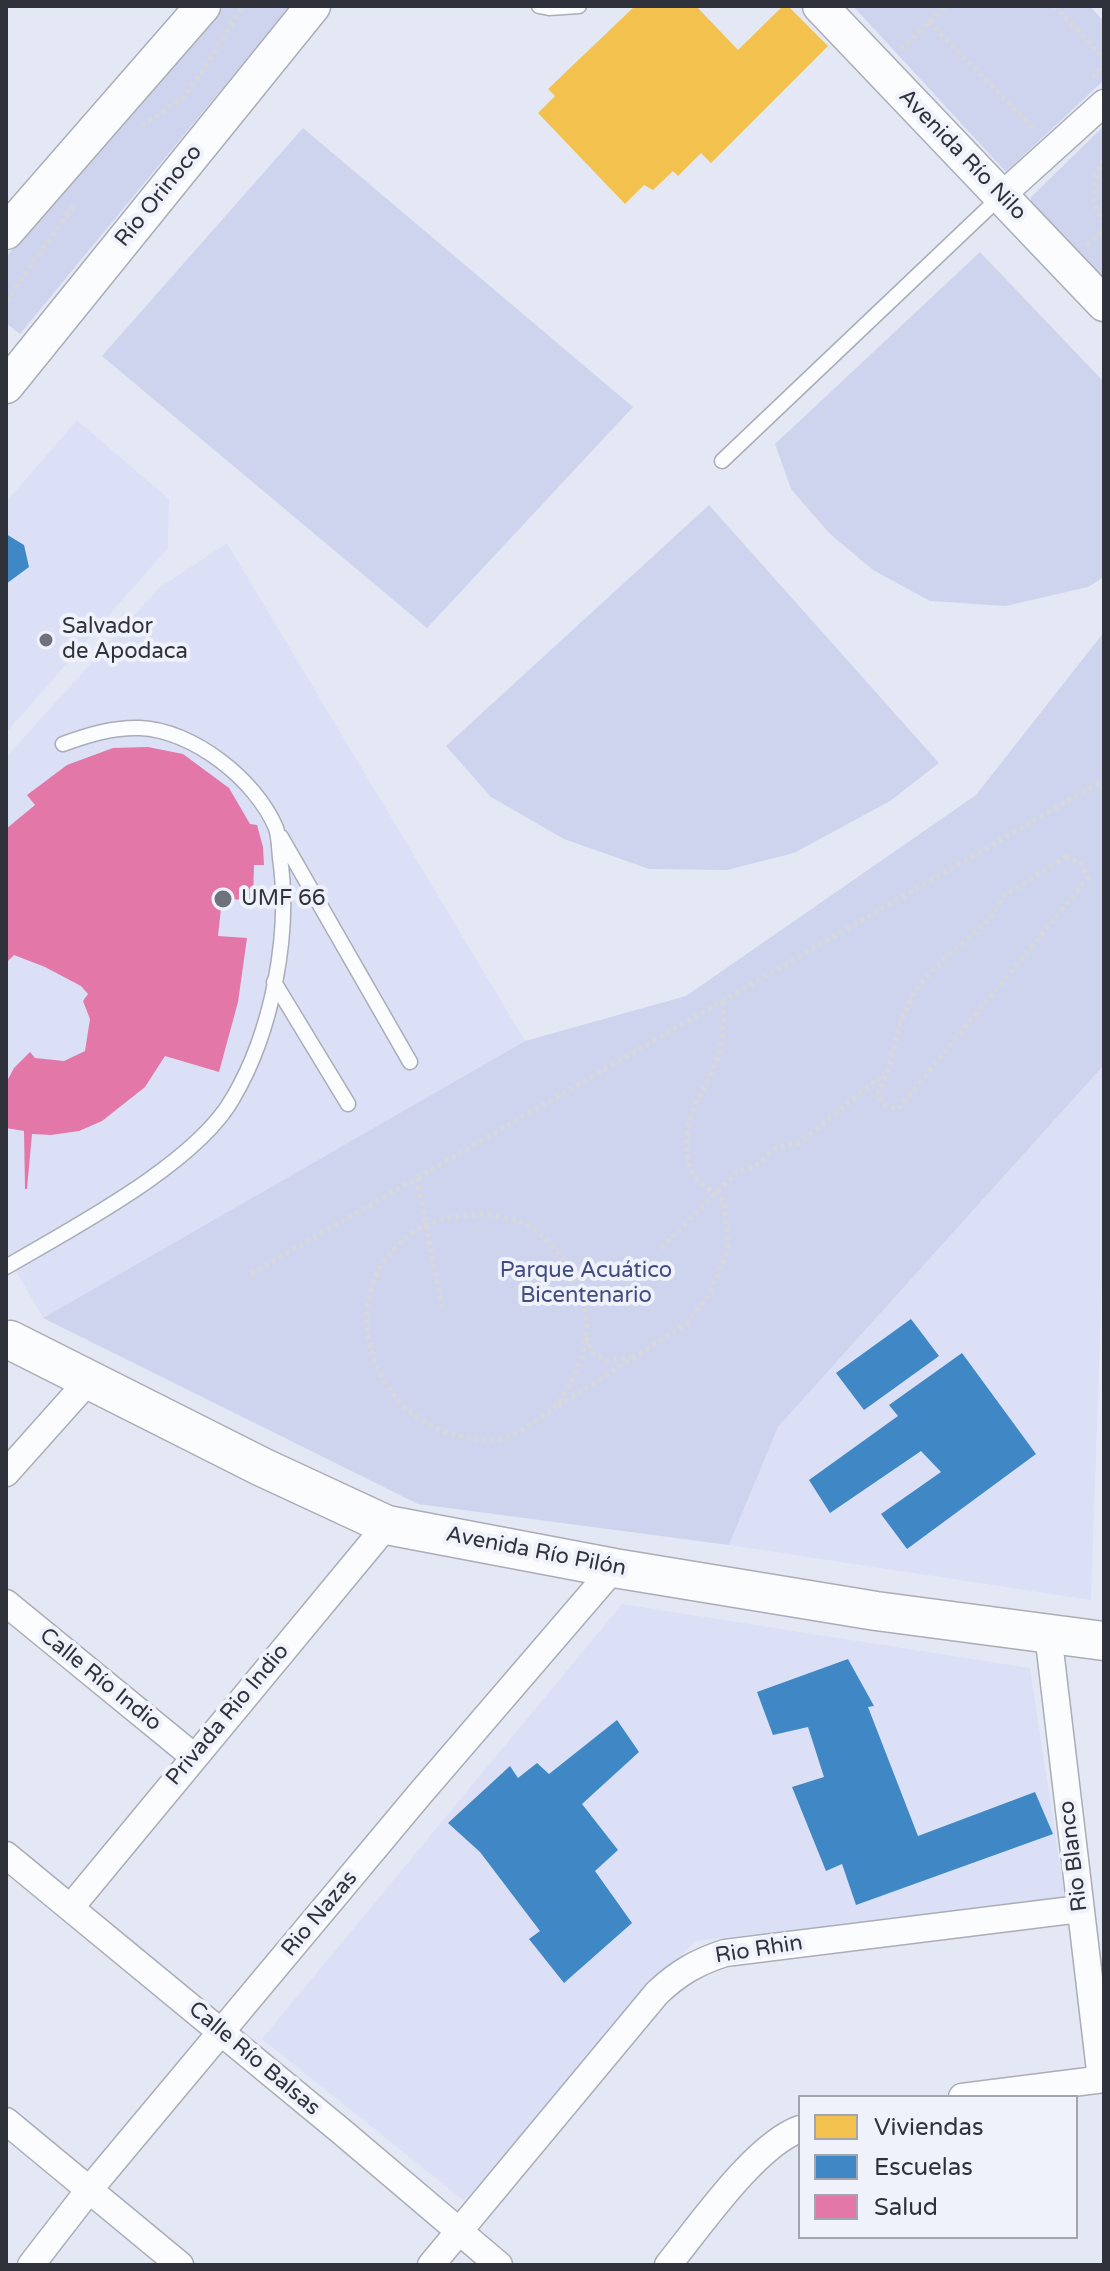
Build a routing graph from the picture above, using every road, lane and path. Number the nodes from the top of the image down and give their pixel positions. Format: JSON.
{"nodes":[{"id":1,"x":203,"y":6,"type":"edge"},
{"id":2,"x":243,"y":6,"type":"edge"},
{"id":3,"x":313,"y":6,"type":"edge"},
{"id":4,"x":539,"y":6,"type":"edge"},
{"id":5,"x":579,"y":6,"type":"edge"},
{"id":6,"x":820,"y":6,"type":"edge"},
{"id":7,"x":946,"y":6,"type":"edge"},
{"id":8,"x":1054,"y":6,"type":"edge"},
{"id":9,"x":929,"y":22,"type":"junction"},
{"id":10,"x":891,"y":38,"type":"dead end"},
{"id":11,"x":901,"y":49,"type":"junction"},
{"id":12,"x":1104,"y":58,"type":"edge"},
{"id":13,"x":912,"y":61,"type":"dead end"},
{"id":14,"x":1104,"y":65,"type":"edge"},
{"id":15,"x":1081,"y":87,"type":"dead end"},
{"id":16,"x":1104,"y":103,"type":"edge"},
{"id":17,"x":1048,"y":121,"type":"dead end"},
{"id":18,"x":135,"y":131,"type":"dead end"},
{"id":19,"x":1036,"y":132,"type":"junction"},
{"id":20,"x":1026,"y":142,"type":"dead end"},
{"id":21,"x":1104,"y":160,"type":"edge"},
{"id":22,"x":82,"y":192,"type":"dead end"},
{"id":23,"x":1001,"y":196,"type":"junction"},
{"id":24,"x":1104,"y":222,"type":"edge"},
{"id":25,"x":6,"y":232,"type":"edge"},
{"id":26,"x":6,"y":301,"type":"edge"},
{"id":27,"x":1104,"y":304,"type":"edge"},
{"id":28,"x":6,"y":386,"type":"edge"},
{"id":29,"x":722,"y":461,"type":"dead end"},
{"id":30,"x":63,"y":744,"type":"dead end"},
{"id":31,"x":1103,"y":782,"type":"edge"},
{"id":32,"x":277,"y":830,"type":"junction"},
{"id":33,"x":274,"y":982,"type":"junction"},
{"id":34,"x":723,"y":1001,"type":"junction"},
{"id":35,"x":410,"y":1062,"type":"dead end"},
{"id":36,"x":888,"y":1071,"type":"junction"},
{"id":37,"x":348,"y":1104,"type":"dead end"},
{"id":38,"x":417,"y":1178,"type":"junction"},
{"id":39,"x":716,"y":1194,"type":"junction"},
{"id":40,"x":427,"y":1225,"type":"junction"},
{"id":41,"x":661,"y":1248,"type":"dead end"},
{"id":42,"x":6,"y":1267,"type":"edge"},
{"id":43,"x":251,"y":1274,"type":"dead end"},
{"id":44,"x":442,"y":1307,"type":"dead end"},
{"id":45,"x":585,"y":1336,"type":"junction"},
{"id":46,"x":7,"y":1338,"type":"edge"},
{"id":47,"x":636,"y":1356,"type":"junction"},
{"id":48,"x":89,"y":1380,"type":"junction"},
{"id":49,"x":556,"y":1407,"type":"junction"},
{"id":50,"x":6,"y":1473,"type":"edge"},
{"id":51,"x":387,"y":1525,"type":"junction"},
{"id":52,"x":614,"y":1568,"type":"junction"},
{"id":53,"x":6,"y":1603,"type":"edge"},
{"id":54,"x":1048,"y":1633,"type":"junction"},
{"id":55,"x":1104,"y":1641,"type":"edge"},
{"id":56,"x":193,"y":1756,"type":"junction"},
{"id":57,"x":6,"y":1855,"type":"edge"},
{"id":58,"x":71,"y":1907,"type":"junction"},
{"id":59,"x":1080,"y":1909,"type":"junction"},
{"id":60,"x":221,"y":2032,"type":"junction"},
{"id":61,"x":1103,"y":2079,"type":"edge"},
{"id":62,"x":978,"y":2095,"type":"edge"},
{"id":63,"x":6,"y":2121,"type":"edge"},
{"id":64,"x":798,"y":2130,"type":"edge"},
{"id":65,"x":89,"y":2190,"type":"junction"},
{"id":66,"x":459,"y":2232,"type":"junction"},
{"id":67,"x":31,"y":2265,"type":"edge"},
{"id":68,"x":180,"y":2265,"type":"edge"},
{"id":69,"x":431,"y":2265,"type":"edge"},
{"id":70,"x":499,"y":2265,"type":"edge"},
{"id":71,"x":668,"y":2265,"type":"edge"}],
"edges":[{"from":1,"to":25,"type":"street"},
{"from":2,"to":18,"type":"path"},
{"from":3,"to":28,"type":"street","name":"Río Orinoco"},
{"from":4,"to":5,"type":"lane"},
{"from":6,"to":23,"type":"street","name":"Avenida Río Nilo"},
{"from":7,"to":9,"type":"path"},
{"from":8,"to":12,"type":"path"},
{"from":9,"to":11,"type":"path"},
{"from":9,"to":19,"type":"path"},
{"from":10,"to":11,"type":"path"},
{"from":11,"to":13,"type":"path"},
{"from":14,"to":15,"type":"path"},
{"from":16,"to":23,"type":"street"},
{"from":17,"to":19,"type":"path"},
{"from":19,"to":20,"type":"path"},
{"from":21,"to":24,"type":"path"},
{"from":22,"to":26,"type":"path"},
{"from":23,"to":27,"type":"street","name":"Avenida Río Nilo"},
{"from":23,"to":29,"type":"lane"},
{"from":30,"to":32,"type":"lane"},
{"from":31,"to":34,"type":"path"},
{"from":32,"to":33,"type":"lane"},
{"from":32,"to":35,"type":"lane"},
{"from":33,"to":37,"type":"lane"},
{"from":33,"to":42,"type":"lane"},
{"from":34,"to":38,"type":"path"},
{"from":34,"to":39,"type":"path"},
{"from":36,"to":36,"type":"path"},
{"from":36,"to":39,"type":"path"},
{"from":38,"to":40,"type":"path"},
{"from":38,"to":43,"type":"path"},
{"from":39,"to":41,"type":"path"},
{"from":39,"to":47,"type":"path"},
{"from":40,"to":44,"type":"path"},
{"from":40,"to":45,"type":"path"},
{"from":40,"to":49,"type":"path"},
{"from":45,"to":47,"type":"path"},
{"from":45,"to":49,"type":"path"},
{"from":46,"to":48,"type":"main road","name":"Avenida Río Pilón"},
{"from":47,"to":49,"type":"path"},
{"from":48,"to":50,"type":"street"},
{"from":48,"to":51,"type":"main road","name":"Avenida Río Pilón"},
{"from":51,"to":52,"type":"main road","name":"Avenida Río Pilón"},
{"from":51,"to":56,"type":"street","name":"Privada Rio Indio"},
{"from":52,"to":54,"type":"main road","name":"Avenida Río Pilón"},
{"from":52,"to":60,"type":"street","name":"Rio Nazas"},
{"from":53,"to":56,"type":"street","name":"Calle Río Indio"},
{"from":54,"to":55,"type":"main road","name":"Avenida Río Pilón"},
{"from":54,"to":59,"type":"street","name":"Rio Blanco"},
{"from":56,"to":58,"type":"street","name":"Privada Rio Indio"},
{"from":57,"to":58,"type":"street","name":"Calle Río Balsas"},
{"from":58,"to":60,"type":"street","name":"Calle Río Balsas"},
{"from":59,"to":61,"type":"street","name":"Rio Blanco"},
{"from":59,"to":66,"type":"street","name":"Rio Rhin"},
{"from":60,"to":65,"type":"street","name":"Rio Nazas"},
{"from":60,"to":66,"type":"street","name":"Calle Río Balsas"},
{"from":61,"to":62,"type":"street"},
{"from":63,"to":65,"type":"street"},
{"from":64,"to":71,"type":"street"},
{"from":65,"to":67,"type":"street","name":"Rio Nazas"},
{"from":65,"to":68,"type":"street"},
{"from":66,"to":69,"type":"street","name":"Rio Rhin"},
{"from":66,"to":70,"type":"street","name":"Calle Río Balsas"}]}
